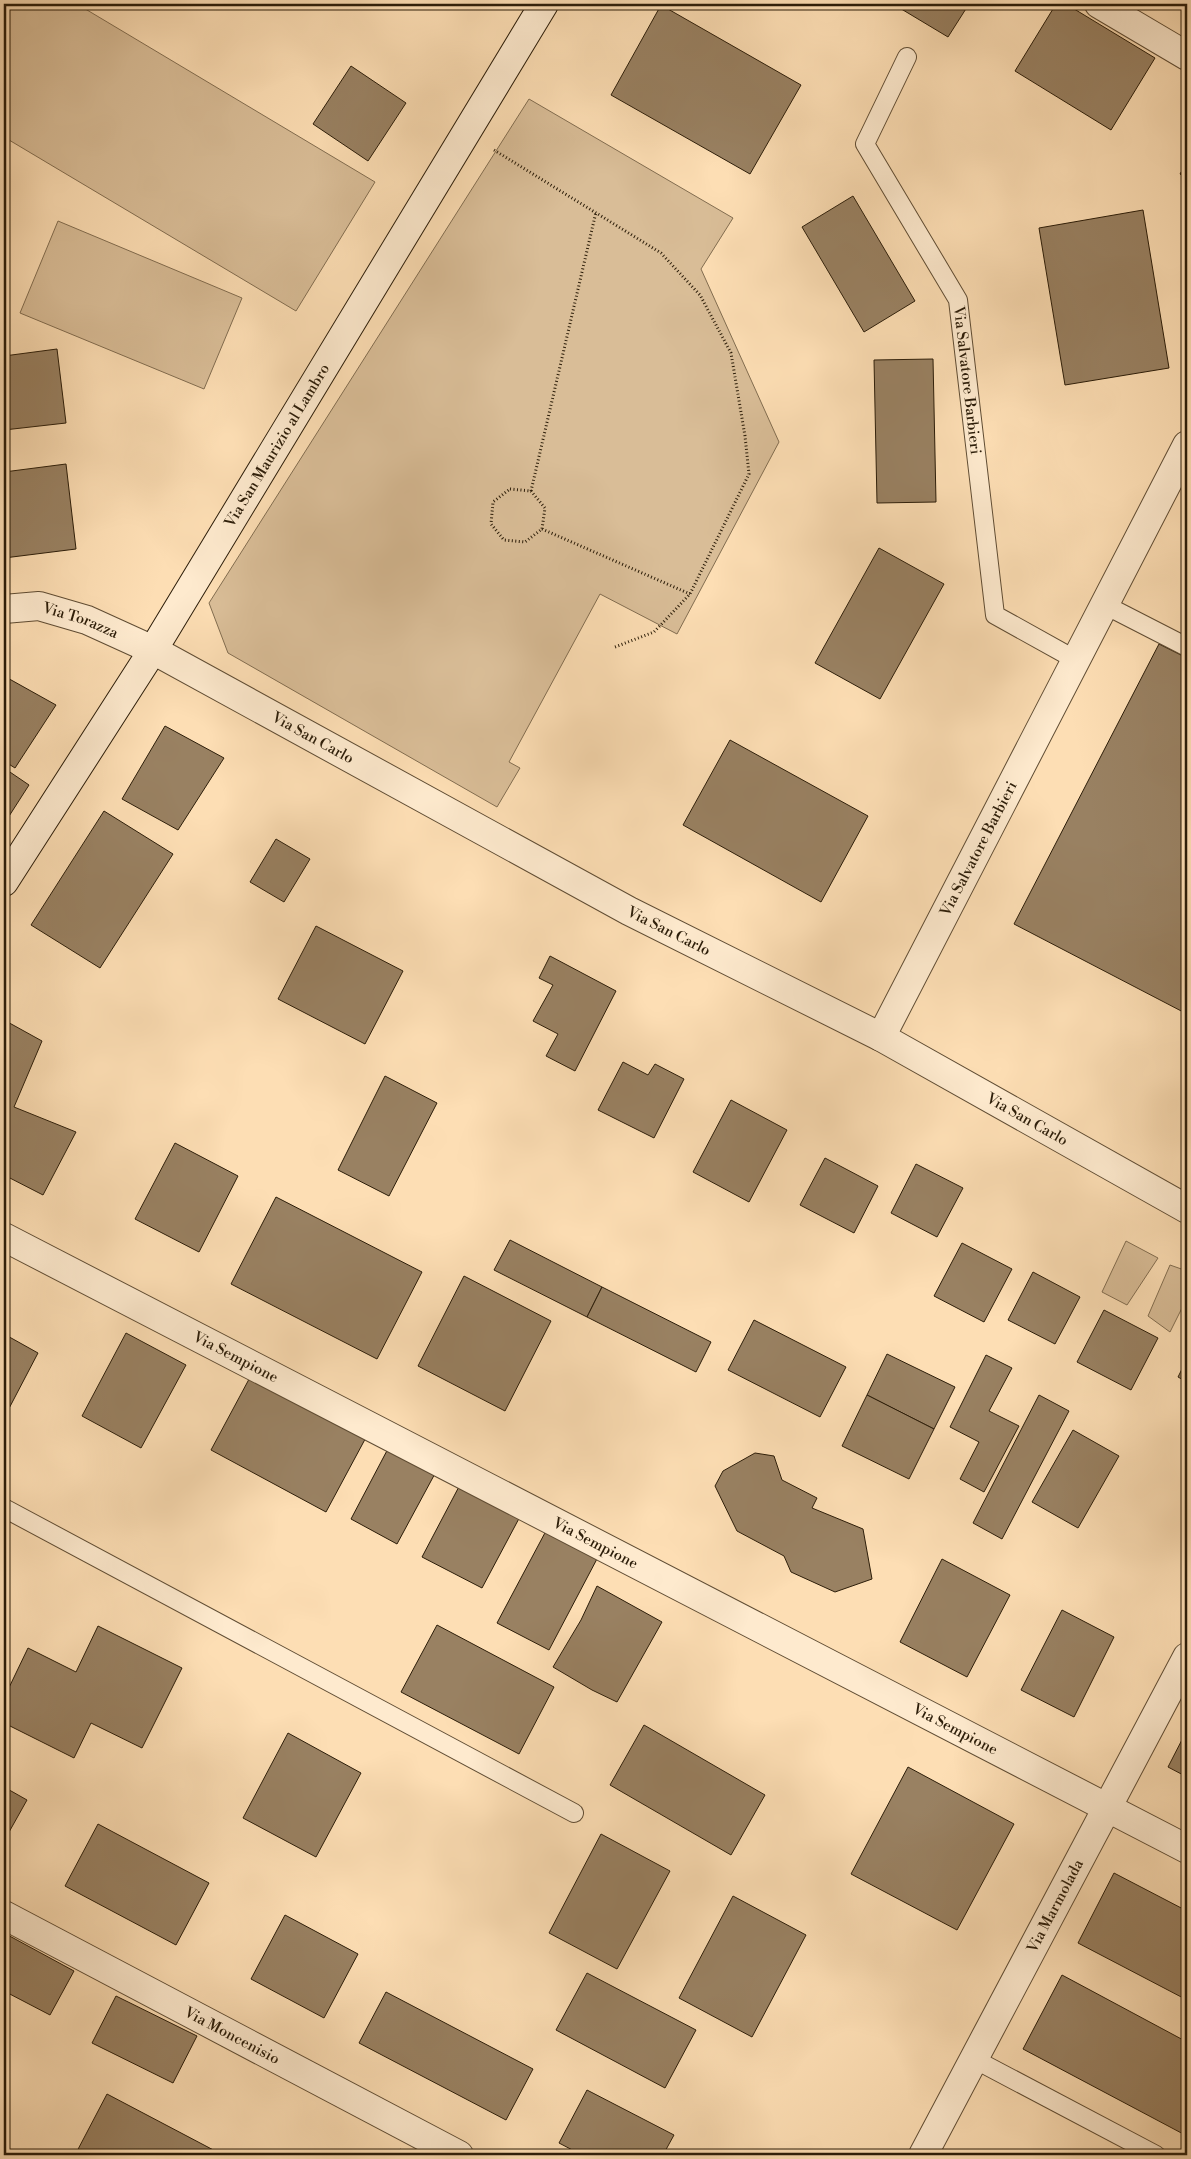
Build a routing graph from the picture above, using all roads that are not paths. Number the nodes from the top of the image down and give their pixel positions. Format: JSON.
{"nodes":[{"id":1,"x":544,"y":4,"type":"edge"},
{"id":2,"x":1101,"y":4,"type":"edge"},
{"id":3,"x":1187,"y":56,"type":"edge"},
{"id":4,"x":907,"y":57,"type":"dead end"},
{"id":5,"x":1187,"y":445,"type":"edge"},
{"id":6,"x":1105,"y":605,"type":"junction"},
{"id":7,"x":4,"y":609,"type":"edge"},
{"id":8,"x":1187,"y":647,"type":"edge"},
{"id":9,"x":153,"y":650,"type":"junction"},
{"id":10,"x":1076,"y":660,"type":"junction"},
{"id":11,"x":4,"y":882,"type":"edge"},
{"id":12,"x":881,"y":1037,"type":"junction"},
{"id":13,"x":1187,"y":1209,"type":"edge"},
{"id":14,"x":4,"y":1238,"type":"edge"},
{"id":15,"x":4,"y":1508,"type":"edge"},
{"id":16,"x":1187,"y":1657,"type":"edge"},
{"id":17,"x":1107,"y":1808,"type":"junction"},
{"id":18,"x":574,"y":1813,"type":"dead end"},
{"id":19,"x":1187,"y":1849,"type":"edge"},
{"id":20,"x":4,"y":1915,"type":"edge"},
{"id":21,"x":974,"y":2059,"type":"junction"},
{"id":22,"x":459,"y":2155,"type":"edge"},
{"id":23,"x":923,"y":2155,"type":"edge"},
{"id":24,"x":1156,"y":2155,"type":"edge"}],
"edges":[{"from":1,"to":9,"type":"street","name":"Via San Maurizio al Lambro"},
{"from":2,"to":3,"type":"street"},
{"from":4,"to":10,"type":"lane","name":"Via Salvatore Barbieri"},
{"from":5,"to":6,"type":"street","name":"Via Salvatore Barbieri"},
{"from":6,"to":8,"type":"lane"},
{"from":6,"to":10,"type":"street","name":"Via Salvatore Barbieri"},
{"from":7,"to":9,"type":"street","name":"Via Torazza"},
{"from":9,"to":11,"type":"street","name":"Via San Maurizio al Lambro"},
{"from":9,"to":12,"type":"street","name":"Via San Carlo"},
{"from":10,"to":12,"type":"street","name":"Via Salvatore Barbieri"},
{"from":12,"to":13,"type":"street","name":"Via San Carlo"},
{"from":14,"to":17,"type":"street","name":"Via Sempione"},
{"from":15,"to":18,"type":"lane"},
{"from":16,"to":17,"type":"street","name":"Via Marmolada"},
{"from":17,"to":19,"type":"street","name":"Via Sempione"},
{"from":17,"to":21,"type":"street","name":"Via Marmolada"},
{"from":20,"to":22,"type":"street","name":"Via Moncenisio"},
{"from":21,"to":23,"type":"street","name":"Via Marmolada"},
{"from":21,"to":24,"type":"lane"}]}
